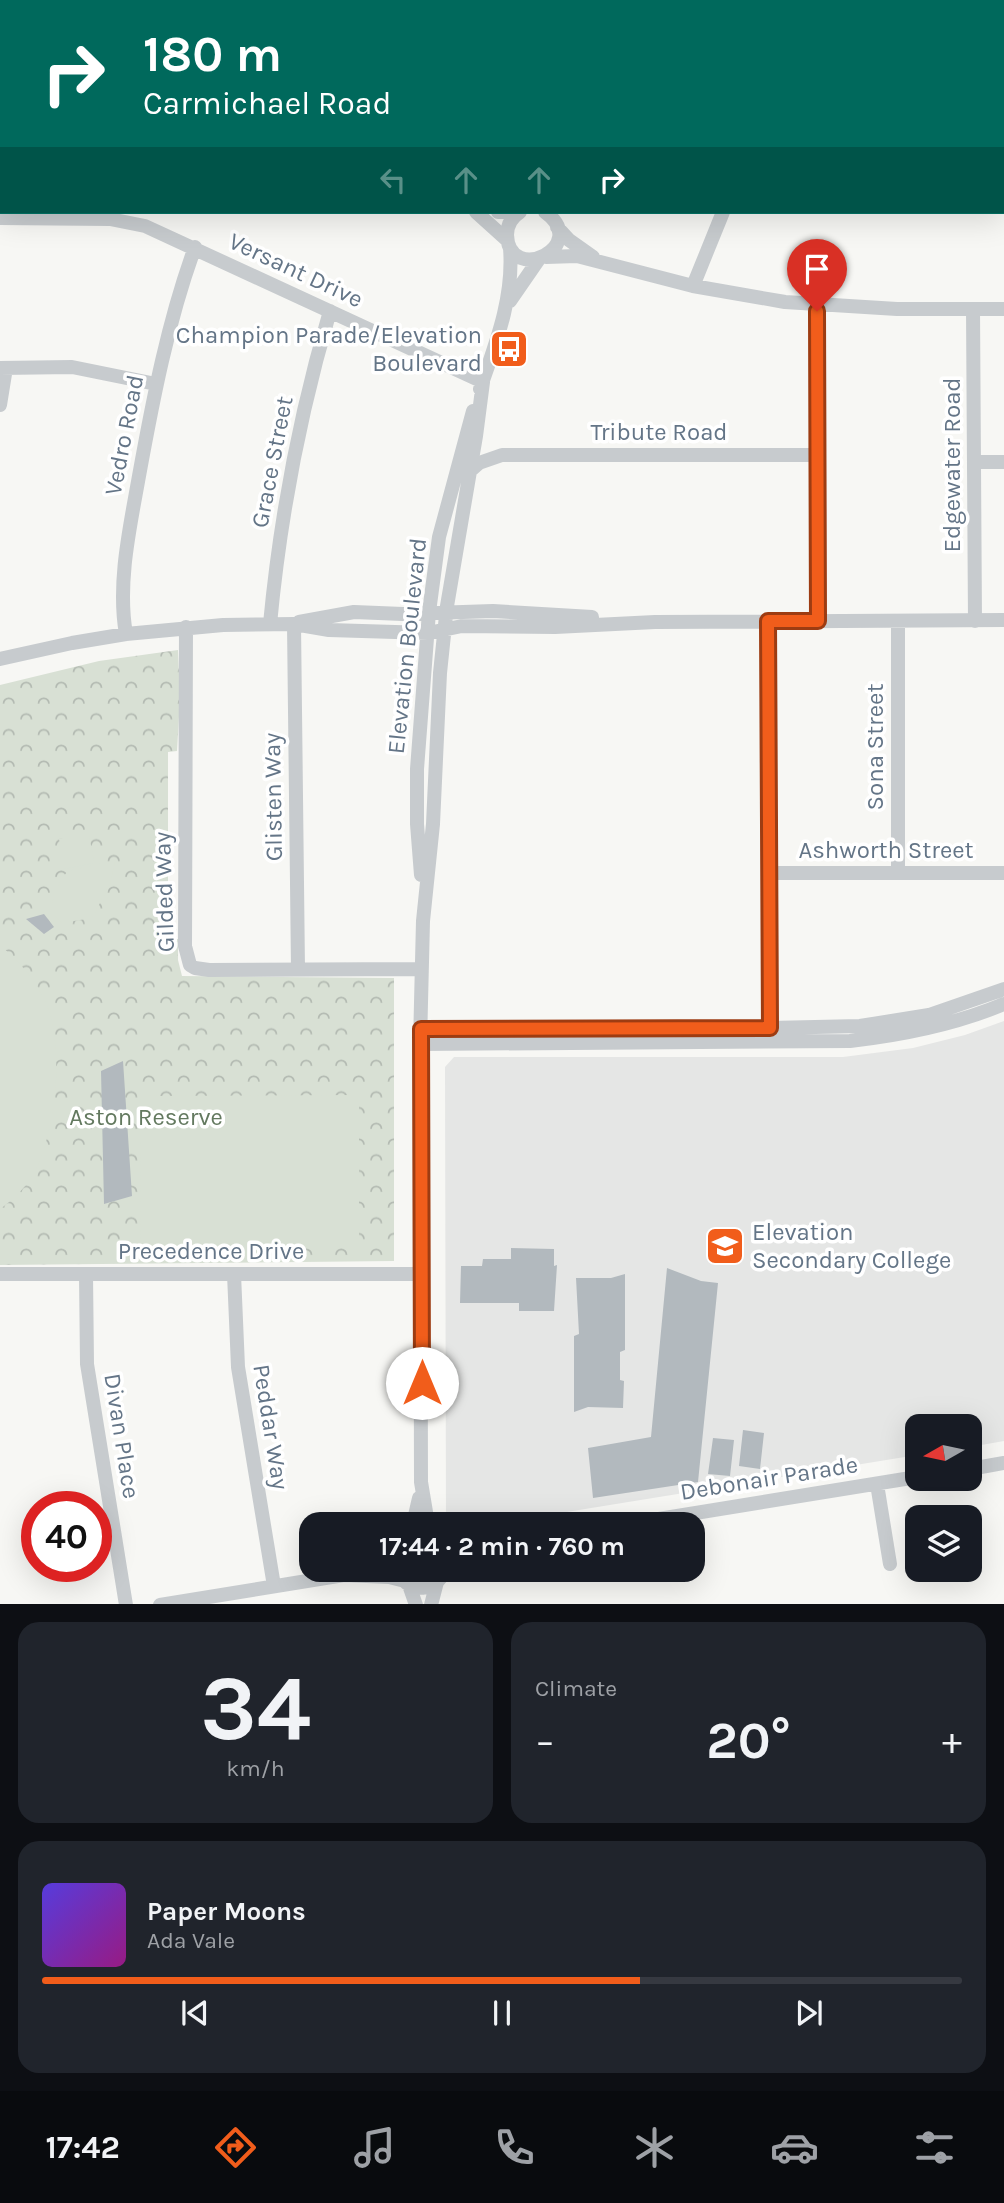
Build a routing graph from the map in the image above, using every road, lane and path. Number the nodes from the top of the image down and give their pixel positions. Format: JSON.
{"nodes":[{"id":1,"x":478,"y":214,"type":"edge"},
{"id":2,"x":516,"y":214,"type":"edge"},
{"id":3,"x":722,"y":214,"type":"edge"},
{"id":4,"x":19,"y":215,"type":"edge"},
{"id":5,"x":552,"y":217,"type":"edge"},
{"id":6,"x":0,"y":218,"type":"edge"},
{"id":7,"x":509,"y":244,"type":"junction"},
{"id":8,"x":195,"y":247,"type":"junction"},
{"id":9,"x":542,"y":258,"type":"junction"},
{"id":10,"x":600,"y":261,"type":"junction"},
{"id":11,"x":693,"y":286,"type":"junction"},
{"id":12,"x":817,"y":304,"type":"junction"},
{"id":13,"x":507,"y":305,"type":"junction"},
{"id":14,"x":973,"y":309,"type":"junction"},
{"id":15,"x":1004,"y":309,"type":"edge"},
{"id":16,"x":330,"y":311,"type":"junction"},
{"id":17,"x":3,"y":368,"type":"edge"},
{"id":18,"x":483,"y":382,"type":"junction"},
{"id":19,"x":156,"y":384,"type":"junction"},
{"id":20,"x":0,"y":405,"type":"edge"},
{"id":21,"x":477,"y":436,"type":"junction"},
{"id":22,"x":502,"y":455,"type":"junction"},
{"id":23,"x":817,"y":455,"type":"junction"},
{"id":24,"x":975,"y":462,"type":"junction"},
{"id":25,"x":1004,"y":462,"type":"edge"},
{"id":26,"x":470,"y":471,"type":"junction"},
{"id":27,"x":446,"y":611,"type":"junction"},
{"id":28,"x":429,"y":612,"type":"junction"},
{"id":29,"x":1004,"y":620,"type":"edge"},
{"id":30,"x":768,"y":621,"type":"junction"},
{"id":31,"x":818,"y":621,"type":"junction"},
{"id":32,"x":898,"y":621,"type":"junction"},
{"id":33,"x":975,"y":621,"type":"junction"},
{"id":34,"x":655,"y":622,"type":"junction"},
{"id":35,"x":270,"y":624,"type":"junction"},
{"id":36,"x":294,"y":624,"type":"junction"},
{"id":37,"x":186,"y":627,"type":"junction"},
{"id":38,"x":444,"y":630,"type":"junction"},
{"id":39,"x":428,"y":633,"type":"junction"},
{"id":40,"x":125,"y":635,"type":"junction"},
{"id":41,"x":0,"y":659,"type":"edge"},
{"id":42,"x":769,"y":873,"type":"junction"},
{"id":43,"x":898,"y":873,"type":"junction"},
{"id":44,"x":1004,"y":873,"type":"edge"},
{"id":45,"x":423,"y":921,"type":"junction"},
{"id":46,"x":298,"y":969,"type":"junction"},
{"id":47,"x":421,"y":969,"type":"junction"},
{"id":48,"x":1004,"y":989,"type":"edge"},
{"id":49,"x":1004,"y":1004,"type":"edge"},
{"id":50,"x":420,"y":1036,"type":"junction"},
{"id":51,"x":770,"y":1036,"type":"junction"},
{"id":52,"x":234,"y":1273,"type":"junction"},
{"id":53,"x":0,"y":1274,"type":"edge"},
{"id":54,"x":86,"y":1274,"type":"junction"},
{"id":55,"x":421,"y":1274,"type":"junction"},
{"id":56,"x":1004,"y":1463,"type":"edge"},
{"id":57,"x":982,"y":1467,"type":"edge"},
{"id":58,"x":905,"y":1479,"type":"edge"},
{"id":59,"x":421,"y":1482,"type":"junction"},
{"id":60,"x":877,"y":1484,"type":"junction"},
{"id":61,"x":416,"y":1512,"type":"edge"},
{"id":62,"x":426,"y":1512,"type":"edge"},
{"id":63,"x":703,"y":1512,"type":"edge"},
{"id":64,"x":890,"y":1564,"type":"dead end"},
{"id":65,"x":299,"y":1582,"type":"edge"},
{"id":66,"x":404,"y":1582,"type":"edge"},
{"id":67,"x":410,"y":1582,"type":"edge"},
{"id":68,"x":432,"y":1582,"type":"edge"},
{"id":69,"x":439,"y":1582,"type":"edge"},
{"id":70,"x":274,"y":1586,"type":"junction"},
{"id":71,"x":125,"y":1604,"type":"edge"},
{"id":72,"x":166,"y":1604,"type":"edge"},
{"id":73,"x":415,"y":1604,"type":"edge"},
{"id":74,"x":430,"y":1604,"type":"edge"}],
"edges":[{"from":1,"to":7,"type":"street"},
{"from":2,"to":7,"type":"street"},
{"from":3,"to":11,"type":"street"},
{"from":4,"to":6,"type":"street","name":"Versant Drive"},
{"from":4,"to":8,"type":"street","name":"Versant Drive"},
{"from":5,"to":9,"type":"street","name":"Elevation Boulevard"},
{"from":5,"to":10,"type":"street"},
{"from":7,"to":9,"type":"street"},
{"from":7,"to":13,"type":"street","name":"Elevation Boulevard"},
{"from":8,"to":16,"type":"street","name":"Versant Drive"},
{"from":8,"to":19,"type":"street","name":"Vedro Road"},
{"from":9,"to":10,"type":"street"},
{"from":9,"to":13,"type":"street","name":"Elevation Boulevard"},
{"from":10,"to":11,"type":"street"},
{"from":11,"to":12,"type":"street"},
{"from":12,"to":14,"type":"street"},
{"from":12,"to":23,"type":"street"},
{"from":13,"to":18,"type":"street","name":"Elevation Boulevard"},
{"from":14,"to":15,"type":"street"},
{"from":14,"to":24,"type":"street","name":"Edgewater Road"},
{"from":16,"to":18,"type":"street","name":"Versant Drive"},
{"from":16,"to":35,"type":"street","name":"Grace Street"},
{"from":17,"to":19,"type":"street"},
{"from":17,"to":20,"type":"street"},
{"from":18,"to":21,"type":"street","name":"Elevation Boulevard"},
{"from":18,"to":28,"type":"street","name":"Elevation Boulevard"},
{"from":19,"to":40,"type":"street","name":"Vedro Road"},
{"from":21,"to":22,"type":"street"},
{"from":21,"to":26,"type":"street","name":"Elevation Boulevard"},
{"from":22,"to":23,"type":"street","name":"Tribute Road"},
{"from":22,"to":26,"type":"street"},
{"from":23,"to":31,"type":"street"},
{"from":24,"to":25,"type":"street"},
{"from":24,"to":33,"type":"street","name":"Edgewater Road"},
{"from":26,"to":27,"type":"street","name":"Elevation Boulevard"},
{"from":27,"to":28,"type":"street"},
{"from":27,"to":34,"type":"street"},
{"from":27,"to":38,"type":"street","name":"Elevation Boulevard"},
{"from":28,"to":36,"type":"street"},
{"from":28,"to":39,"type":"street","name":"Elevation Boulevard"},
{"from":29,"to":33,"type":"street"},
{"from":30,"to":31,"type":"street"},
{"from":30,"to":34,"type":"street"},
{"from":30,"to":42,"type":"street"},
{"from":31,"to":32,"type":"street"},
{"from":32,"to":33,"type":"street"},
{"from":32,"to":43,"type":"street","name":"Sona Street"},
{"from":34,"to":38,"type":"street"},
{"from":35,"to":36,"type":"street"},
{"from":35,"to":37,"type":"street"},
{"from":36,"to":39,"type":"street"},
{"from":36,"to":46,"type":"street","name":"Glisten Way"},
{"from":37,"to":40,"type":"street"},
{"from":37,"to":46,"type":"street","name":"Gilded Way"},
{"from":38,"to":39,"type":"street"},
{"from":38,"to":45,"type":"street","name":"Elevation Boulevard"},
{"from":39,"to":45,"type":"street","name":"Elevation Boulevard"},
{"from":40,"to":41,"type":"street"},
{"from":42,"to":43,"type":"street","name":"Ashworth Street"},
{"from":42,"to":51,"type":"street"},
{"from":43,"to":44,"type":"street","name":"Ashworth Street"},
{"from":45,"to":47,"type":"street","name":"Elevation Boulevard"},
{"from":46,"to":47,"type":"street","name":"Gilded Way"},
{"from":47,"to":50,"type":"street","name":"Elevation Boulevard"},
{"from":48,"to":51,"type":"street"},
{"from":49,"to":51,"type":"street"},
{"from":50,"to":51,"type":"street"},
{"from":50,"to":55,"type":"street","name":"Elevation Boulevard"},
{"from":52,"to":54,"type":"street","name":"Precedence Drive"},
{"from":52,"to":55,"type":"street","name":"Precedence Drive"},
{"from":52,"to":70,"type":"street","name":"Peddar Way"},
{"from":53,"to":54,"type":"street","name":"Precedence Drive"},
{"from":54,"to":71,"type":"street","name":"Divan Place"},
{"from":55,"to":59,"type":"street","name":"Elevation Boulevard"},
{"from":56,"to":57,"type":"street"},
{"from":58,"to":60,"type":"street","name":"Debonair Parade"},
{"from":59,"to":61,"type":"street","name":"Elevation Boulevard"},
{"from":59,"to":62,"type":"street","name":"Elevation Boulevard"},
{"from":60,"to":63,"type":"street","name":"Debonair Parade"},
{"from":60,"to":64,"type":"street"},
{"from":65,"to":70,"type":"street"},
{"from":66,"to":73,"type":"street"},
{"from":67,"to":68,"type":"street"},
{"from":69,"to":74,"type":"street"},
{"from":70,"to":72,"type":"street"}]}
